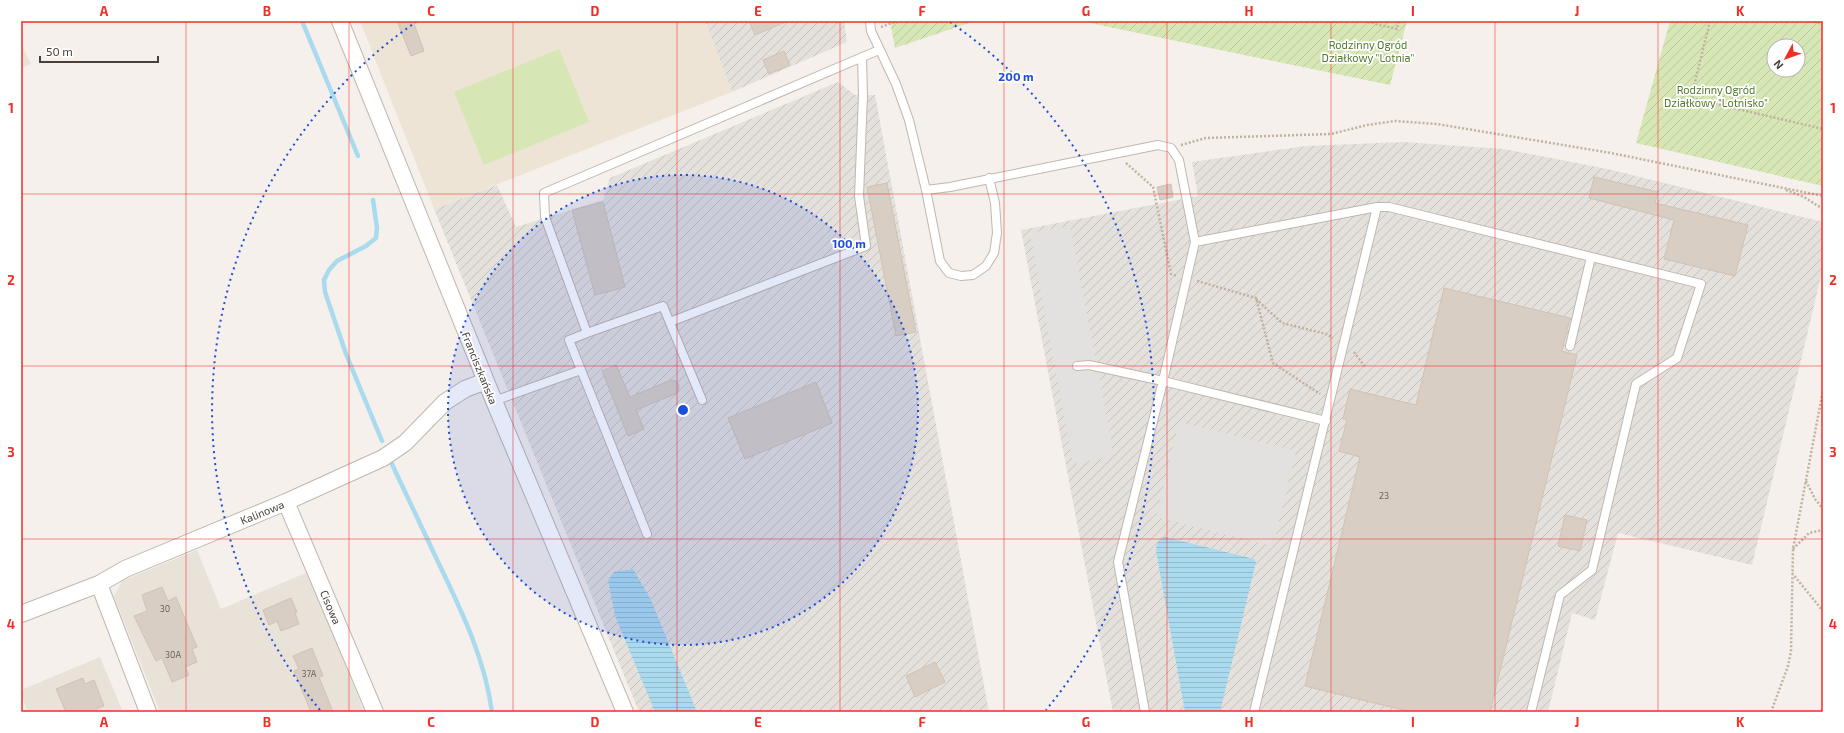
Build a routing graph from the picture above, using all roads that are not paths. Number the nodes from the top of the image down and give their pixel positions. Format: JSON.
{"nodes":[{"id":1,"x":340,"y":21,"type":"edge"},
{"id":2,"x":870,"y":21,"type":"edge"},
{"id":3,"x":879,"y":50,"type":"junction"},
{"id":4,"x":862,"y":58,"type":"junction"},
{"id":5,"x":989,"y":178,"type":"junction"},
{"id":6,"x":926,"y":190,"type":"junction"},
{"id":7,"x":1377,"y":207,"type":"junction"},
{"id":8,"x":1195,"y":242,"type":"junction"},
{"id":9,"x":1591,"y":257,"type":"junction"},
{"id":10,"x":670,"y":322,"type":"junction"},
{"id":11,"x":587,"y":333,"type":"junction"},
{"id":12,"x":1570,"y":346,"type":"dead end"},
{"id":13,"x":1077,"y":366,"type":"dead end"},
{"id":14,"x":581,"y":370,"type":"junction"},
{"id":15,"x":486,"y":381,"type":"junction"},
{"id":16,"x":1163,"y":381,"type":"junction"},
{"id":17,"x":702,"y":400,"type":"dead end"},
{"id":18,"x":494,"y":401,"type":"junction"},
{"id":19,"x":1326,"y":421,"type":"junction"},
{"id":20,"x":286,"y":502,"type":"junction"},
{"id":21,"x":647,"y":534,"type":"dead end"},
{"id":22,"x":98,"y":584,"type":"junction"},
{"id":23,"x":21,"y":614,"type":"edge"},
{"id":24,"x":148,"y":712,"type":"edge"},
{"id":25,"x":375,"y":712,"type":"edge"},
{"id":26,"x":626,"y":712,"type":"edge"},
{"id":27,"x":1145,"y":712,"type":"edge"},
{"id":28,"x":1254,"y":712,"type":"edge"},
{"id":29,"x":1531,"y":712,"type":"edge"}],
"edges":[{"from":1,"to":15,"type":"street","name":"Franciszkańska"},
{"from":2,"to":3,"type":"lane"},
{"from":3,"to":4,"type":"lane"},
{"from":3,"to":6,"type":"lane"},
{"from":4,"to":10,"type":"lane"},
{"from":4,"to":11,"type":"lane"},
{"from":5,"to":6,"type":"lane"},
{"from":5,"to":6,"type":"lane"},
{"from":5,"to":8,"type":"lane"},
{"from":7,"to":8,"type":"lane"},
{"from":7,"to":9,"type":"lane"},
{"from":7,"to":19,"type":"lane"},
{"from":8,"to":16,"type":"lane"},
{"from":9,"to":12,"type":"lane"},
{"from":9,"to":29,"type":"lane"},
{"from":10,"to":11,"type":"lane"},
{"from":10,"to":17,"type":"lane"},
{"from":11,"to":14,"type":"lane"},
{"from":13,"to":16,"type":"lane"},
{"from":14,"to":18,"type":"lane"},
{"from":14,"to":21,"type":"lane"},
{"from":15,"to":18,"type":"street","name":"Franciszkańska"},
{"from":15,"to":20,"type":"street","name":"Kalinowa"},
{"from":16,"to":19,"type":"lane"},
{"from":16,"to":27,"type":"lane"},
{"from":18,"to":26,"type":"street","name":"Franciszkańska"},
{"from":19,"to":28,"type":"lane"},
{"from":20,"to":22,"type":"street","name":"Kalinowa"},
{"from":20,"to":25,"type":"street","name":"Cisowa"},
{"from":22,"to":23,"type":"street","name":"Kalinowa"},
{"from":22,"to":24,"type":"street"}]}
